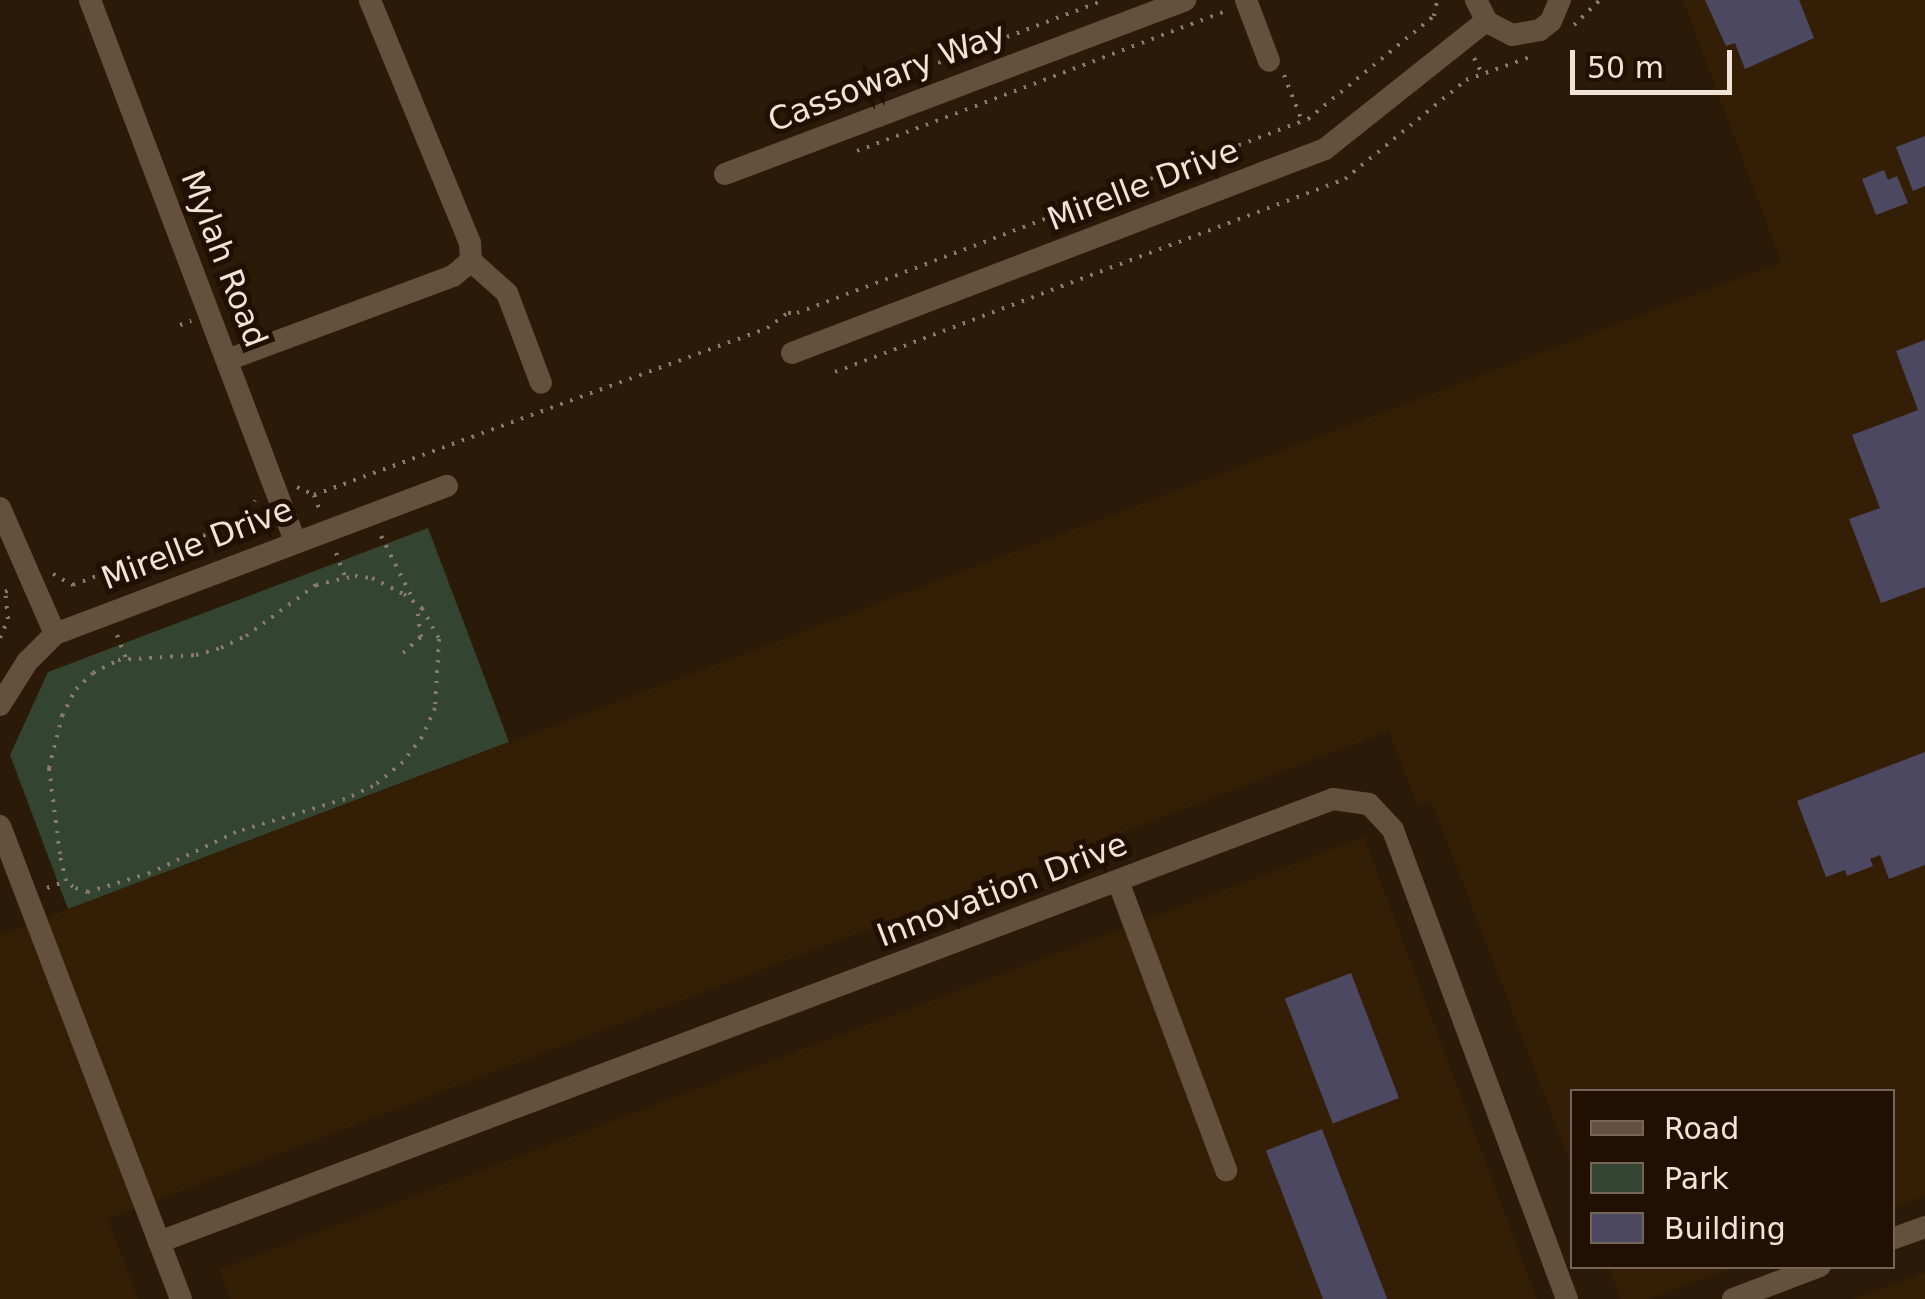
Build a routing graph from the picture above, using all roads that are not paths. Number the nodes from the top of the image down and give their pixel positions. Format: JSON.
{"nodes":[{"id":1,"x":90,"y":0,"type":"edge"},
{"id":2,"x":370,"y":0,"type":"edge"},
{"id":3,"x":1185,"y":0,"type":"edge"},
{"id":4,"x":1560,"y":0,"type":"edge"},
{"id":5,"x":1247,"y":1,"type":"edge"},
{"id":6,"x":1481,"y":10,"type":"edge"},
{"id":7,"x":1269,"y":62,"type":"dead end"},
{"id":8,"x":725,"y":174,"type":"dead end"},
{"id":9,"x":471,"y":262,"type":"junction"},
{"id":10,"x":792,"y":354,"type":"dead end"},
{"id":11,"x":228,"y":360,"type":"junction"},
{"id":12,"x":541,"y":383,"type":"dead end"},
{"id":13,"x":447,"y":486,"type":"dead end"},
{"id":14,"x":0,"y":508,"type":"edge"},
{"id":15,"x":295,"y":541,"type":"junction"},
{"id":16,"x":55,"y":634,"type":"junction"},
{"id":17,"x":0,"y":705,"type":"edge"},
{"id":18,"x":0,"y":826,"type":"edge"},
{"id":19,"x":1118,"y":881,"type":"junction"},
{"id":20,"x":1226,"y":1170,"type":"dead end"},
{"id":21,"x":1925,"y":1227,"type":"edge"},
{"id":22,"x":1895,"y":1238,"type":"edge"},
{"id":23,"x":159,"y":1242,"type":"junction"},
{"id":24,"x":1812,"y":1269,"type":"edge"},
{"id":25,"x":181,"y":1299,"type":"edge"},
{"id":26,"x":1567,"y":1299,"type":"edge"},
{"id":27,"x":1733,"y":1299,"type":"edge"}],
"edges":[{"from":1,"to":11,"type":"street","name":"Mylah Road"},
{"from":2,"to":9,"type":"street"},
{"from":3,"to":8,"type":"street","name":"Cassowary Way"},
{"from":4,"to":6,"type":"street","name":"Mirelle Drive"},
{"from":5,"to":7,"type":"street"},
{"from":6,"to":10,"type":"street","name":"Mirelle Drive"},
{"from":9,"to":11,"type":"street"},
{"from":9,"to":12,"type":"street"},
{"from":11,"to":15,"type":"street","name":"Mylah Road"},
{"from":13,"to":15,"type":"street","name":"Mirelle Drive"},
{"from":14,"to":16,"type":"street"},
{"from":15,"to":16,"type":"street","name":"Mirelle Drive"},
{"from":16,"to":17,"type":"street","name":"Mirelle Drive"},
{"from":18,"to":23,"type":"street"},
{"from":19,"to":20,"type":"street"},
{"from":19,"to":23,"type":"street","name":"Innovation Drive"},
{"from":19,"to":26,"type":"street","name":"Innovation Drive"},
{"from":21,"to":22,"type":"street"},
{"from":23,"to":25,"type":"street"},
{"from":24,"to":27,"type":"street"}]}
